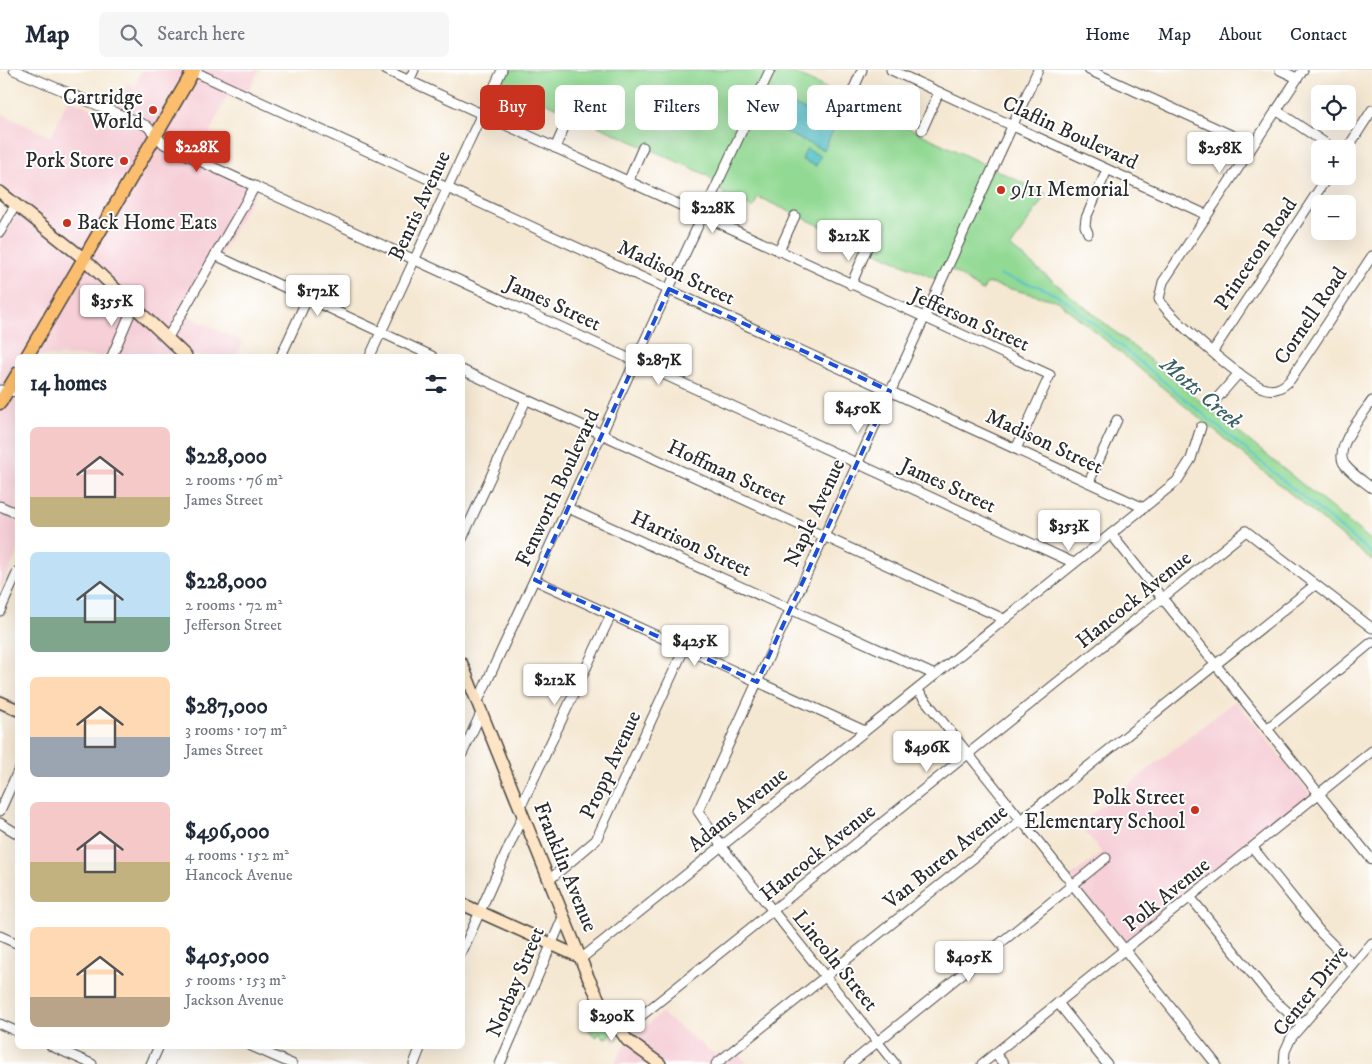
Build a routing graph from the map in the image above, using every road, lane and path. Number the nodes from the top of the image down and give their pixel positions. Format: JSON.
{"nodes":[{"id":1,"x":14,"y":70,"type":"edge"},
{"id":2,"x":194,"y":70,"type":"edge"},
{"id":3,"x":386,"y":70,"type":"edge"},
{"id":4,"x":414,"y":70,"type":"edge"},
{"id":5,"x":502,"y":70,"type":"edge"},
{"id":6,"x":770,"y":70,"type":"edge"},
{"id":7,"x":862,"y":70,"type":"edge"},
{"id":8,"x":891,"y":70,"type":"edge"},
{"id":9,"x":1038,"y":70,"type":"edge"},
{"id":10,"x":1089,"y":70,"type":"edge"},
{"id":11,"x":1280,"y":70,"type":"edge"},
{"id":12,"x":1302,"y":70,"type":"edge"},
{"id":13,"x":1297,"y":78,"type":"junction"},
{"id":14,"x":409,"y":81,"type":"junction"},
{"id":15,"x":495,"y":85,"type":"edge"},
{"id":16,"x":855,"y":85,"type":"edge"},
{"id":17,"x":939,"y":92,"type":"junction"},
{"id":18,"x":1276,"y":110,"type":"junction"},
{"id":19,"x":1372,"y":110,"type":"edge"},
{"id":20,"x":480,"y":113,"type":"edge"},
{"id":21,"x":480,"y":118,"type":"edge"},
{"id":22,"x":1369,"y":121,"type":"edge"},
{"id":23,"x":1013,"y":126,"type":"junction"},
{"id":24,"x":516,"y":130,"type":"edge"},
{"id":25,"x":563,"y":130,"type":"edge"},
{"id":26,"x":922,"y":130,"type":"dead end"},
{"id":27,"x":156,"y":136,"type":"junction"},
{"id":28,"x":1321,"y":140,"type":"edge"},
{"id":29,"x":1354,"y":140,"type":"edge"},
{"id":30,"x":1253,"y":145,"type":"junction"},
{"id":31,"x":643,"y":147,"type":"dead end"},
{"id":32,"x":555,"y":148,"type":"junction"},
{"id":33,"x":1107,"y":170,"type":"junction"},
{"id":34,"x":628,"y":182,"type":"junction"},
{"id":35,"x":1322,"y":185,"type":"edge"},
{"id":36,"x":255,"y":186,"type":"junction"},
{"id":37,"x":448,"y":187,"type":"junction"},
{"id":38,"x":0,"y":192,"type":"edge"},
{"id":39,"x":16,"y":204,"type":"junction"},
{"id":40,"x":1207,"y":215,"type":"junction"},
{"id":41,"x":703,"y":216,"type":"junction"},
{"id":42,"x":795,"y":216,"type":"dead end"},
{"id":43,"x":0,"y":232,"type":"edge"},
{"id":44,"x":1088,"y":233,"type":"dead end"},
{"id":45,"x":868,"y":248,"type":"dead end"},
{"id":46,"x":779,"y":251,"type":"junction"},
{"id":47,"x":215,"y":255,"type":"junction"},
{"id":48,"x":1372,"y":256,"type":"edge"},
{"id":49,"x":84,"y":258,"type":"junction"},
{"id":50,"x":415,"y":260,"type":"junction"},
{"id":51,"x":1368,"y":270,"type":"edge"},
{"id":52,"x":851,"y":285,"type":"junction"},
{"id":53,"x":669,"y":289,"type":"junction"},
{"id":54,"x":307,"y":299,"type":"junction"},
{"id":55,"x":133,"y":307,"type":"junction"},
{"id":56,"x":924,"y":318,"type":"junction"},
{"id":57,"x":381,"y":333,"type":"junction"},
{"id":58,"x":167,"y":339,"type":"junction"},
{"id":59,"x":1213,"y":351,"type":"junction"},
{"id":60,"x":28,"y":354,"type":"edge"},
{"id":61,"x":113,"y":354,"type":"edge"},
{"id":62,"x":184,"y":354,"type":"edge"},
{"id":63,"x":282,"y":354,"type":"edge"},
{"id":64,"x":371,"y":354,"type":"edge"},
{"id":65,"x":428,"y":354,"type":"edge"},
{"id":66,"x":636,"y":362,"type":"junction"},
{"id":67,"x":465,"y":371,"type":"edge"},
{"id":68,"x":1239,"y":373,"type":"junction"},
{"id":69,"x":15,"y":378,"type":"edge"},
{"id":70,"x":8,"y":391,"type":"edge"},
{"id":71,"x":890,"y":391,"type":"junction"},
{"id":72,"x":526,"y":400,"type":"junction"},
{"id":73,"x":1372,"y":400,"type":"edge"},
{"id":74,"x":0,"y":403,"type":"edge"},
{"id":75,"x":1212,"y":404,"type":"dead end"},
{"id":76,"x":1117,"y":420,"type":"dead end"},
{"id":77,"x":1201,"y":427,"type":"dead end"},
{"id":78,"x":602,"y":434,"type":"junction"},
{"id":79,"x":1016,"y":449,"type":"junction"},
{"id":80,"x":857,"y":463,"type":"junction"},
{"id":81,"x":1089,"y":482,"type":"junction"},
{"id":82,"x":1372,"y":488,"type":"edge"},
{"id":83,"x":0,"y":506,"type":"edge"},
{"id":84,"x":568,"y":508,"type":"junction"},
{"id":85,"x":1144,"y":508,"type":"junction"},
{"id":86,"x":15,"y":513,"type":"edge"},
{"id":87,"x":465,"y":532,"type":"edge"},
{"id":88,"x":1111,"y":534,"type":"junction"},
{"id":89,"x":823,"y":536,"type":"junction"},
{"id":90,"x":1074,"y":563,"type":"junction"},
{"id":91,"x":15,"y":577,"type":"edge"},
{"id":92,"x":535,"y":580,"type":"junction"},
{"id":93,"x":1314,"y":585,"type":"junction"},
{"id":94,"x":1163,"y":599,"type":"junction"},
{"id":95,"x":790,"y":609,"type":"junction"},
{"id":96,"x":0,"y":611,"type":"edge"},
{"id":97,"x":611,"y":615,"type":"junction"},
{"id":98,"x":1004,"y":619,"type":"junction"},
{"id":99,"x":1372,"y":628,"type":"edge"},
{"id":100,"x":1372,"y":642,"type":"edge"},
{"id":101,"x":684,"y":649,"type":"junction"},
{"id":102,"x":1215,"y":664,"type":"junction"},
{"id":103,"x":465,"y":671,"type":"edge"},
{"id":104,"x":935,"y":674,"type":"junction"},
{"id":105,"x":757,"y":682,"type":"junction"},
{"id":106,"x":918,"y":691,"type":"junction"},
{"id":107,"x":0,"y":702,"type":"edge"},
{"id":108,"x":480,"y":706,"type":"junction"},
{"id":109,"x":15,"y":709,"type":"edge"},
{"id":110,"x":1267,"y":729,"type":"junction"},
{"id":111,"x":865,"y":731,"type":"junction"},
{"id":112,"x":465,"y":746,"type":"edge"},
{"id":113,"x":1372,"y":751,"type":"edge"},
{"id":114,"x":968,"y":755,"type":"junction"},
{"id":115,"x":15,"y":778,"type":"edge"},
{"id":116,"x":1320,"y":794,"type":"junction"},
{"id":117,"x":699,"y":808,"type":"joint"},
{"id":118,"x":0,"y":811,"type":"edge"},
{"id":119,"x":522,"y":811,"type":"junction"},
{"id":120,"x":1020,"y":820,"type":"junction"},
{"id":121,"x":0,"y":823,"type":"edge"},
{"id":122,"x":15,"y":832,"type":"edge"},
{"id":123,"x":722,"y":847,"type":"junction"},
{"id":124,"x":1253,"y":848,"type":"junction"},
{"id":125,"x":1371,"y":855,"type":"edge"},
{"id":126,"x":1106,"y":858,"type":"dead end"},
{"id":127,"x":549,"y":880,"type":"junction"},
{"id":128,"x":1073,"y":885,"type":"junction"},
{"id":129,"x":1191,"y":898,"type":"junction"},
{"id":130,"x":465,"y":905,"type":"edge"},
{"id":131,"x":480,"y":912,"type":"junction"},
{"id":132,"x":773,"y":912,"type":"junction"},
{"id":133,"x":564,"y":915,"type":"junction"},
{"id":134,"x":0,"y":936,"type":"edge"},
{"id":135,"x":15,"y":943,"type":"edge"},
{"id":136,"x":1372,"y":943,"type":"edge"},
{"id":137,"x":551,"y":944,"type":"junction"},
{"id":138,"x":465,"y":945,"type":"edge"},
{"id":139,"x":1125,"y":950,"type":"junction"},
{"id":140,"x":582,"y":958,"type":"junction"},
{"id":141,"x":1353,"y":965,"type":"junction"},
{"id":142,"x":825,"y":976,"type":"junction"},
{"id":143,"x":1058,"y":1003,"type":"junction"},
{"id":144,"x":0,"y":1024,"type":"edge"},
{"id":145,"x":1302,"y":1025,"type":"junction"},
{"id":146,"x":15,"y":1031,"type":"edge"},
{"id":147,"x":621,"y":1032,"type":"junction"},
{"id":148,"x":877,"y":1042,"type":"junction"},
{"id":149,"x":58,"y":1049,"type":"edge"},
{"id":150,"x":158,"y":1049,"type":"edge"},
{"id":151,"x":259,"y":1049,"type":"edge"},
{"id":152,"x":420,"y":1049,"type":"edge"},
{"id":153,"x":995,"y":1054,"type":"junction"},
{"id":154,"x":92,"y":1064,"type":"edge"},
{"id":155,"x":152,"y":1064,"type":"edge"},
{"id":156,"x":292,"y":1064,"type":"edge"},
{"id":157,"x":414,"y":1064,"type":"edge"},
{"id":158,"x":500,"y":1064,"type":"edge"},
{"id":159,"x":660,"y":1064,"type":"edge"},
{"id":160,"x":716,"y":1064,"type":"edge"},
{"id":161,"x":850,"y":1064,"type":"edge"},
{"id":162,"x":895,"y":1064,"type":"edge"},
{"id":163,"x":982,"y":1064,"type":"edge"},
{"id":164,"x":1004,"y":1064,"type":"edge"},
{"id":165,"x":1107,"y":1064,"type":"edge"},
{"id":166,"x":1216,"y":1064,"type":"edge"},
{"id":167,"x":1284,"y":1064,"type":"edge"}],
"edges":[{"from":1,"to":27,"type":"street","name":"James Street"},
{"from":2,"to":27,"type":"main road"},
{"from":2,"to":37,"type":"street","name":"Madison Street"},
{"from":3,"to":14,"type":"street","name":"Jefferson Street"},
{"from":4,"to":14,"type":"street"},
{"from":5,"to":15,"type":"street","name":"Benris Avenue"},
{"from":6,"to":41,"type":"street","name":"Fenworth Boulevard"},
{"from":7,"to":16,"type":"street"},
{"from":8,"to":17,"type":"street","name":"Claflin Boulevard"},
{"from":9,"to":23,"type":"street","name":"Naple Avenue"},
{"from":10,"to":30,"type":"street"},
{"from":11,"to":13,"type":"street"},
{"from":12,"to":13,"type":"street"},
{"from":13,"to":18,"type":"street"},
{"from":14,"to":20,"type":"street","name":"Jefferson Street"},
{"from":17,"to":23,"type":"street","name":"Claflin Boulevard"},
{"from":17,"to":26,"type":"street"},
{"from":18,"to":28,"type":"street"},
{"from":18,"to":30,"type":"street"},
{"from":19,"to":22,"type":"street"},
{"from":21,"to":37,"type":"street","name":"Benris Avenue"},
{"from":22,"to":29,"type":"street"},
{"from":23,"to":33,"type":"street","name":"Claflin Boulevard"},
{"from":23,"to":56,"type":"street","name":"Naple Avenue"},
{"from":24,"to":32,"type":"street","name":"Jefferson Street"},
{"from":25,"to":32,"type":"street"},
{"from":27,"to":36,"type":"street","name":"James Street"},
{"from":27,"to":49,"type":"main road"},
{"from":30,"to":40,"type":"street"},
{"from":31,"to":34,"type":"street"},
{"from":32,"to":34,"type":"street","name":"Jefferson Street"},
{"from":33,"to":40,"type":"street","name":"Claflin Boulevard"},
{"from":33,"to":44,"type":"street"},
{"from":34,"to":41,"type":"street","name":"Jefferson Street"},
{"from":35,"to":59,"type":"street","name":"Princeton Road"},
{"from":36,"to":47,"type":"street"},
{"from":36,"to":50,"type":"street","name":"James Street"},
{"from":37,"to":50,"type":"street","name":"Benris Avenue"},
{"from":37,"to":53,"type":"street","name":"Madison Street"},
{"from":38,"to":39,"type":"main road"},
{"from":39,"to":43,"type":"street"},
{"from":39,"to":49,"type":"main road"},
{"from":40,"to":59,"type":"street"},
{"from":41,"to":46,"type":"street","name":"Jefferson Street"},
{"from":41,"to":53,"type":"street","name":"Fenworth Boulevard"},
{"from":42,"to":46,"type":"street"},
{"from":45,"to":52,"type":"street"},
{"from":46,"to":52,"type":"street","name":"Jefferson Street"},
{"from":47,"to":54,"type":"street"},
{"from":47,"to":58,"type":"street"},
{"from":48,"to":51,"type":"street","name":"Cornell Road"},
{"from":49,"to":55,"type":"main road"},
{"from":49,"to":60,"type":"main road"},
{"from":50,"to":57,"type":"street","name":"Benris Avenue"},
{"from":50,"to":66,"type":"street","name":"James Street"},
{"from":51,"to":68,"type":"street","name":"Cornell Road"},
{"from":52,"to":56,"type":"street","name":"Jefferson Street"},
{"from":53,"to":66,"type":"street","name":"Fenworth Boulevard"},
{"from":53,"to":71,"type":"street","name":"Madison Street"},
{"from":54,"to":57,"type":"street"},
{"from":54,"to":63,"type":"street"},
{"from":55,"to":58,"type":"main road"},
{"from":55,"to":61,"type":"street"},
{"from":56,"to":71,"type":"street","name":"Naple Avenue"},
{"from":56,"to":79,"type":"street","name":"Jefferson Street"},
{"from":57,"to":64,"type":"street","name":"Benris Avenue"},
{"from":57,"to":65,"type":"street"},
{"from":58,"to":62,"type":"main road"},
{"from":59,"to":68,"type":"street"},
{"from":66,"to":78,"type":"street","name":"Fenworth Boulevard"},
{"from":66,"to":80,"type":"street","name":"James Street"},
{"from":67,"to":72,"type":"street","name":"Hoffman Street"},
{"from":68,"to":75,"type":"street"},
{"from":69,"to":70,"type":"main road"},
{"from":70,"to":74,"type":"main road"},
{"from":71,"to":79,"type":"street","name":"Madison Street"},
{"from":71,"to":80,"type":"street","name":"Naple Avenue"},
{"from":72,"to":78,"type":"street","name":"Hoffman Street"},
{"from":72,"to":87,"type":"street"},
{"from":73,"to":82,"type":"street"},
{"from":76,"to":81,"type":"street"},
{"from":77,"to":85,"type":"street"},
{"from":78,"to":84,"type":"street","name":"Fenworth Boulevard"},
{"from":78,"to":89,"type":"street","name":"Hoffman Street"},
{"from":79,"to":81,"type":"street","name":"Madison Street"},
{"from":80,"to":89,"type":"street","name":"Naple Avenue"},
{"from":80,"to":90,"type":"street","name":"James Street"},
{"from":81,"to":85,"type":"street","name":"Madison Street"},
{"from":83,"to":86,"type":"street"},
{"from":84,"to":92,"type":"street","name":"Fenworth Boulevard"},
{"from":84,"to":95,"type":"street","name":"Harrison Street"},
{"from":85,"to":88,"type":"street"},
{"from":88,"to":90,"type":"street"},
{"from":88,"to":94,"type":"street"},
{"from":89,"to":95,"type":"street","name":"Naple Avenue"},
{"from":89,"to":98,"type":"street","name":"Hoffman Street"},
{"from":90,"to":98,"type":"street"},
{"from":91,"to":96,"type":"street"},
{"from":92,"to":97,"type":"street"},
{"from":92,"to":108,"type":"street","name":"Fenworth Boulevard"},
{"from":93,"to":94,"type":"street","name":"Hancock Avenue"},
{"from":93,"to":99,"type":"street"},
{"from":93,"to":102,"type":"street","name":"Van Buren Avenue"},
{"from":94,"to":102,"type":"street"},
{"from":94,"to":114,"type":"street","name":"Hancock Avenue"},
{"from":95,"to":104,"type":"street","name":"Harrison Street"},
{"from":95,"to":105,"type":"street","name":"Naple Avenue"},
{"from":97,"to":101,"type":"street"},
{"from":97,"to":119,"type":"street"},
{"from":98,"to":104,"type":"street"},
{"from":100,"to":110,"type":"street"},
{"from":101,"to":105,"type":"street"},
{"from":101,"to":127,"type":"street","name":"Propp Avenue"},
{"from":102,"to":110,"type":"street"},
{"from":102,"to":120,"type":"street","name":"Van Buren Avenue"},
{"from":103,"to":108,"type":"main road","name":"Franklin Avenue"},
{"from":104,"to":106,"type":"street","name":"Adams Avenue"},
{"from":105,"to":111,"type":"street"},
{"from":105,"to":117,"type":"street","name":"Naple Avenue"},
{"from":106,"to":111,"type":"street","name":"Adams Avenue"},
{"from":106,"to":114,"type":"street"},
{"from":107,"to":109,"type":"main road"},
{"from":108,"to":112,"type":"street","name":"Fenworth Boulevard"},
{"from":108,"to":119,"type":"main road","name":"Franklin Avenue"},
{"from":110,"to":116,"type":"street"},
{"from":111,"to":123,"type":"street","name":"Adams Avenue"},
{"from":113,"to":116,"type":"street","name":"Polk Avenue"},
{"from":114,"to":120,"type":"street"},
{"from":114,"to":132,"type":"street","name":"Hancock Avenue"},
{"from":115,"to":118,"type":"street"},
{"from":116,"to":124,"type":"street","name":"Polk Avenue"},
{"from":116,"to":125,"type":"street"},
{"from":117,"to":123,"type":"street","name":"Lincoln Street"},
{"from":119,"to":127,"type":"main road","name":"Franklin Avenue"},
{"from":119,"to":131,"type":"street"},
{"from":120,"to":128,"type":"street"},
{"from":120,"to":142,"type":"street","name":"Van Buren Avenue"},
{"from":121,"to":122,"type":"street"},
{"from":123,"to":132,"type":"street","name":"Lincoln Street"},
{"from":123,"to":140,"type":"street","name":"Adams Avenue"},
{"from":124,"to":129,"type":"street","name":"Polk Avenue"},
{"from":124,"to":141,"type":"street"},
{"from":126,"to":128,"type":"street"},
{"from":127,"to":133,"type":"main road","name":"Franklin Avenue"},
{"from":128,"to":139,"type":"street"},
{"from":128,"to":148,"type":"street"},
{"from":129,"to":139,"type":"street","name":"Polk Avenue"},
{"from":129,"to":145,"type":"street"},
{"from":130,"to":131,"type":"main road"},
{"from":131,"to":137,"type":"main road"},
{"from":131,"to":138,"type":"street"},
{"from":132,"to":142,"type":"street","name":"Lincoln Street"},
{"from":132,"to":147,"type":"street","name":"Hancock Avenue"},
{"from":133,"to":137,"type":"street","name":"Norbay Street"},
{"from":133,"to":140,"type":"main road","name":"Franklin Avenue"},
{"from":134,"to":135,"type":"street"},
{"from":136,"to":141,"type":"street","name":"Center Drive"},
{"from":137,"to":140,"type":"main road"},
{"from":137,"to":158,"type":"street","name":"Norbay Street"},
{"from":139,"to":143,"type":"street","name":"Polk Avenue"},
{"from":139,"to":166,"type":"street"},
{"from":140,"to":147,"type":"main road","name":"Franklin Avenue"},
{"from":141,"to":145,"type":"street","name":"Center Drive"},
{"from":142,"to":148,"type":"street","name":"Lincoln Street"},
{"from":142,"to":160,"type":"street","name":"Van Buren Avenue"},
{"from":143,"to":153,"type":"street","name":"Polk Avenue"},
{"from":143,"to":165,"type":"street"},
{"from":144,"to":146,"type":"street"},
{"from":145,"to":167,"type":"street","name":"Center Drive"},
{"from":147,"to":159,"type":"main road","name":"Franklin Avenue"},
{"from":148,"to":161,"type":"street"},
{"from":148,"to":162,"type":"street","name":"Lincoln Street"},
{"from":149,"to":154,"type":"street"},
{"from":150,"to":155,"type":"street"},
{"from":151,"to":156,"type":"street"},
{"from":152,"to":157,"type":"street"},
{"from":153,"to":163,"type":"street","name":"Polk Avenue"},
{"from":153,"to":164,"type":"street"}]}
